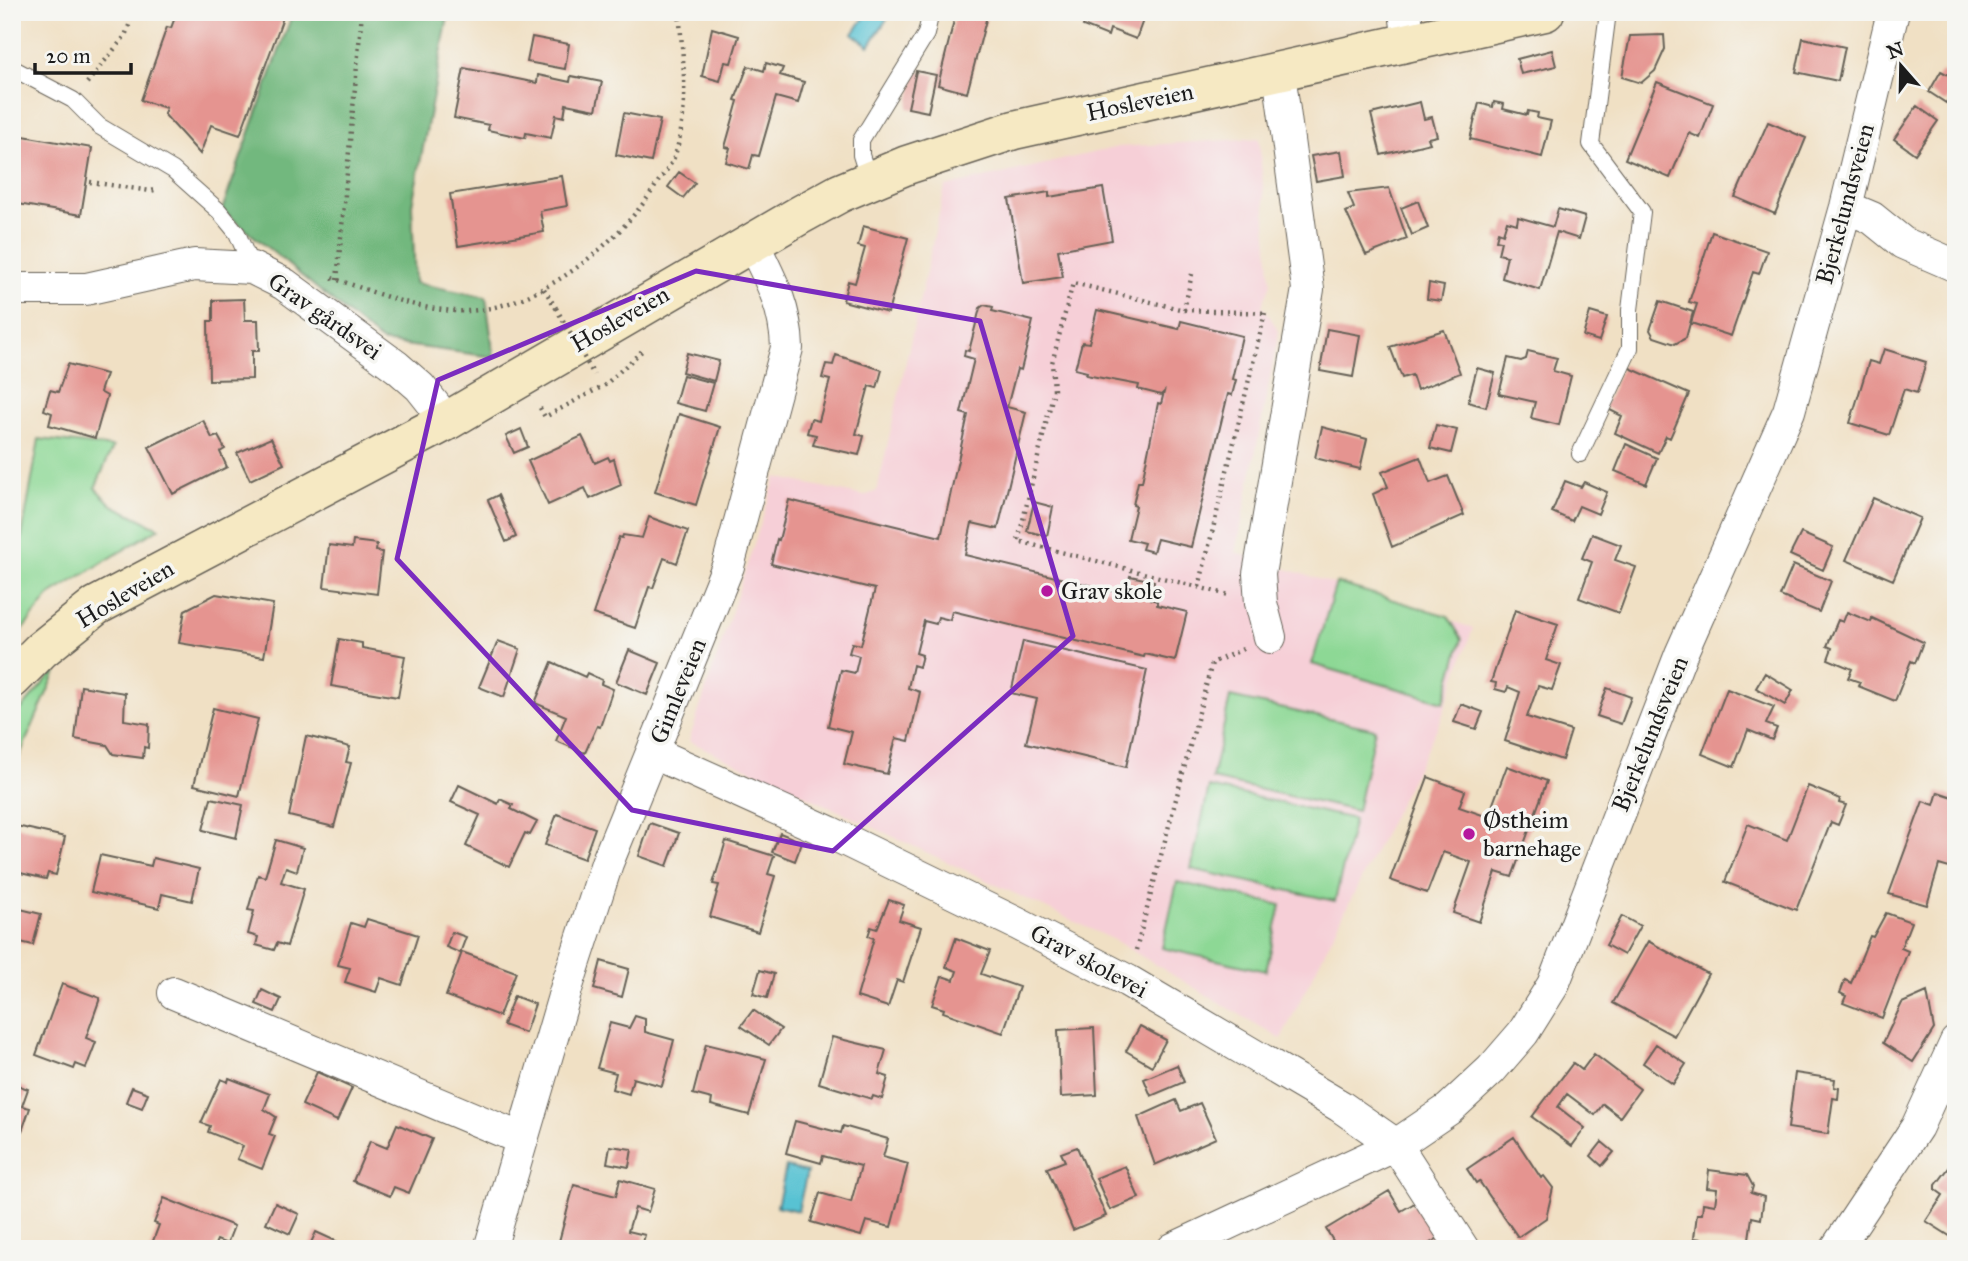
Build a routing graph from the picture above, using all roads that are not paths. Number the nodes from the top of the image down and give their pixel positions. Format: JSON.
{"nodes":[{"id":1,"x":932,"y":12,"type":"edge"},
{"id":2,"x":1545,"y":12,"type":"edge"},
{"id":3,"x":1608,"y":12,"type":"edge"},
{"id":4,"x":1888,"y":20,"type":"edge"},
{"id":5,"x":1407,"y":27,"type":"edge"},
{"id":6,"x":12,"y":68,"type":"edge"},
{"id":7,"x":1279,"y":73,"type":"junction"},
{"id":8,"x":869,"y":180,"type":"junction"},
{"id":9,"x":1846,"y":207,"type":"junction"},
{"id":10,"x":752,"y":242,"type":"junction"},
{"id":11,"x":1956,"y":267,"type":"edge"},
{"id":12,"x":252,"y":268,"type":"junction"},
{"id":13,"x":12,"y":289,"type":"edge"},
{"id":14,"x":447,"y":421,"type":"junction"},
{"id":15,"x":1580,"y":454,"type":"dead end"},
{"id":16,"x":1270,"y":637,"type":"road end"},
{"id":17,"x":12,"y":679,"type":"edge"},
{"id":18,"x":654,"y":753,"type":"junction"},
{"id":19,"x":174,"y":993,"type":"dead end"},
{"id":20,"x":1956,"y":1042,"type":"edge"},
{"id":21,"x":522,"y":1139,"type":"junction"},
{"id":22,"x":1396,"y":1145,"type":"junction"},
{"id":23,"x":490,"y":1249,"type":"edge"},
{"id":24,"x":1173,"y":1249,"type":"edge"},
{"id":25,"x":1464,"y":1249,"type":"edge"},
{"id":26,"x":1836,"y":1249,"type":"edge"}],
"edges":[{"from":1,"to":8,"type":"lane"},
{"from":2,"to":5,"type":"main road","name":"Hosleveien"},
{"from":3,"to":15,"type":"lane"},
{"from":4,"to":9,"type":"street","name":"Bjerkelundsveien"},
{"from":5,"to":7,"type":"main road","name":"Hosleveien"},
{"from":6,"to":12,"type":"lane"},
{"from":7,"to":8,"type":"main road","name":"Hosleveien"},
{"from":7,"to":16,"type":"street"},
{"from":8,"to":10,"type":"main road","name":"Hosleveien"},
{"from":9,"to":11,"type":"street"},
{"from":9,"to":22,"type":"street","name":"Bjerkelundsveien"},
{"from":10,"to":14,"type":"main road","name":"Hosleveien"},
{"from":10,"to":18,"type":"street","name":"Gimleveien"},
{"from":12,"to":13,"type":"street","name":"Grav gårdsvei"},
{"from":12,"to":14,"type":"street","name":"Grav gårdsvei"},
{"from":14,"to":17,"type":"main road","name":"Hosleveien"},
{"from":18,"to":21,"type":"street","name":"Gimleveien"},
{"from":18,"to":22,"type":"street","name":"Grav skolevei"},
{"from":19,"to":21,"type":"street"},
{"from":20,"to":26,"type":"street"},
{"from":21,"to":23,"type":"street","name":"Gimleveien"},
{"from":22,"to":24,"type":"street","name":"Bjerkelundsveien"},
{"from":22,"to":25,"type":"street","name":"Grav skolevei"}]}
